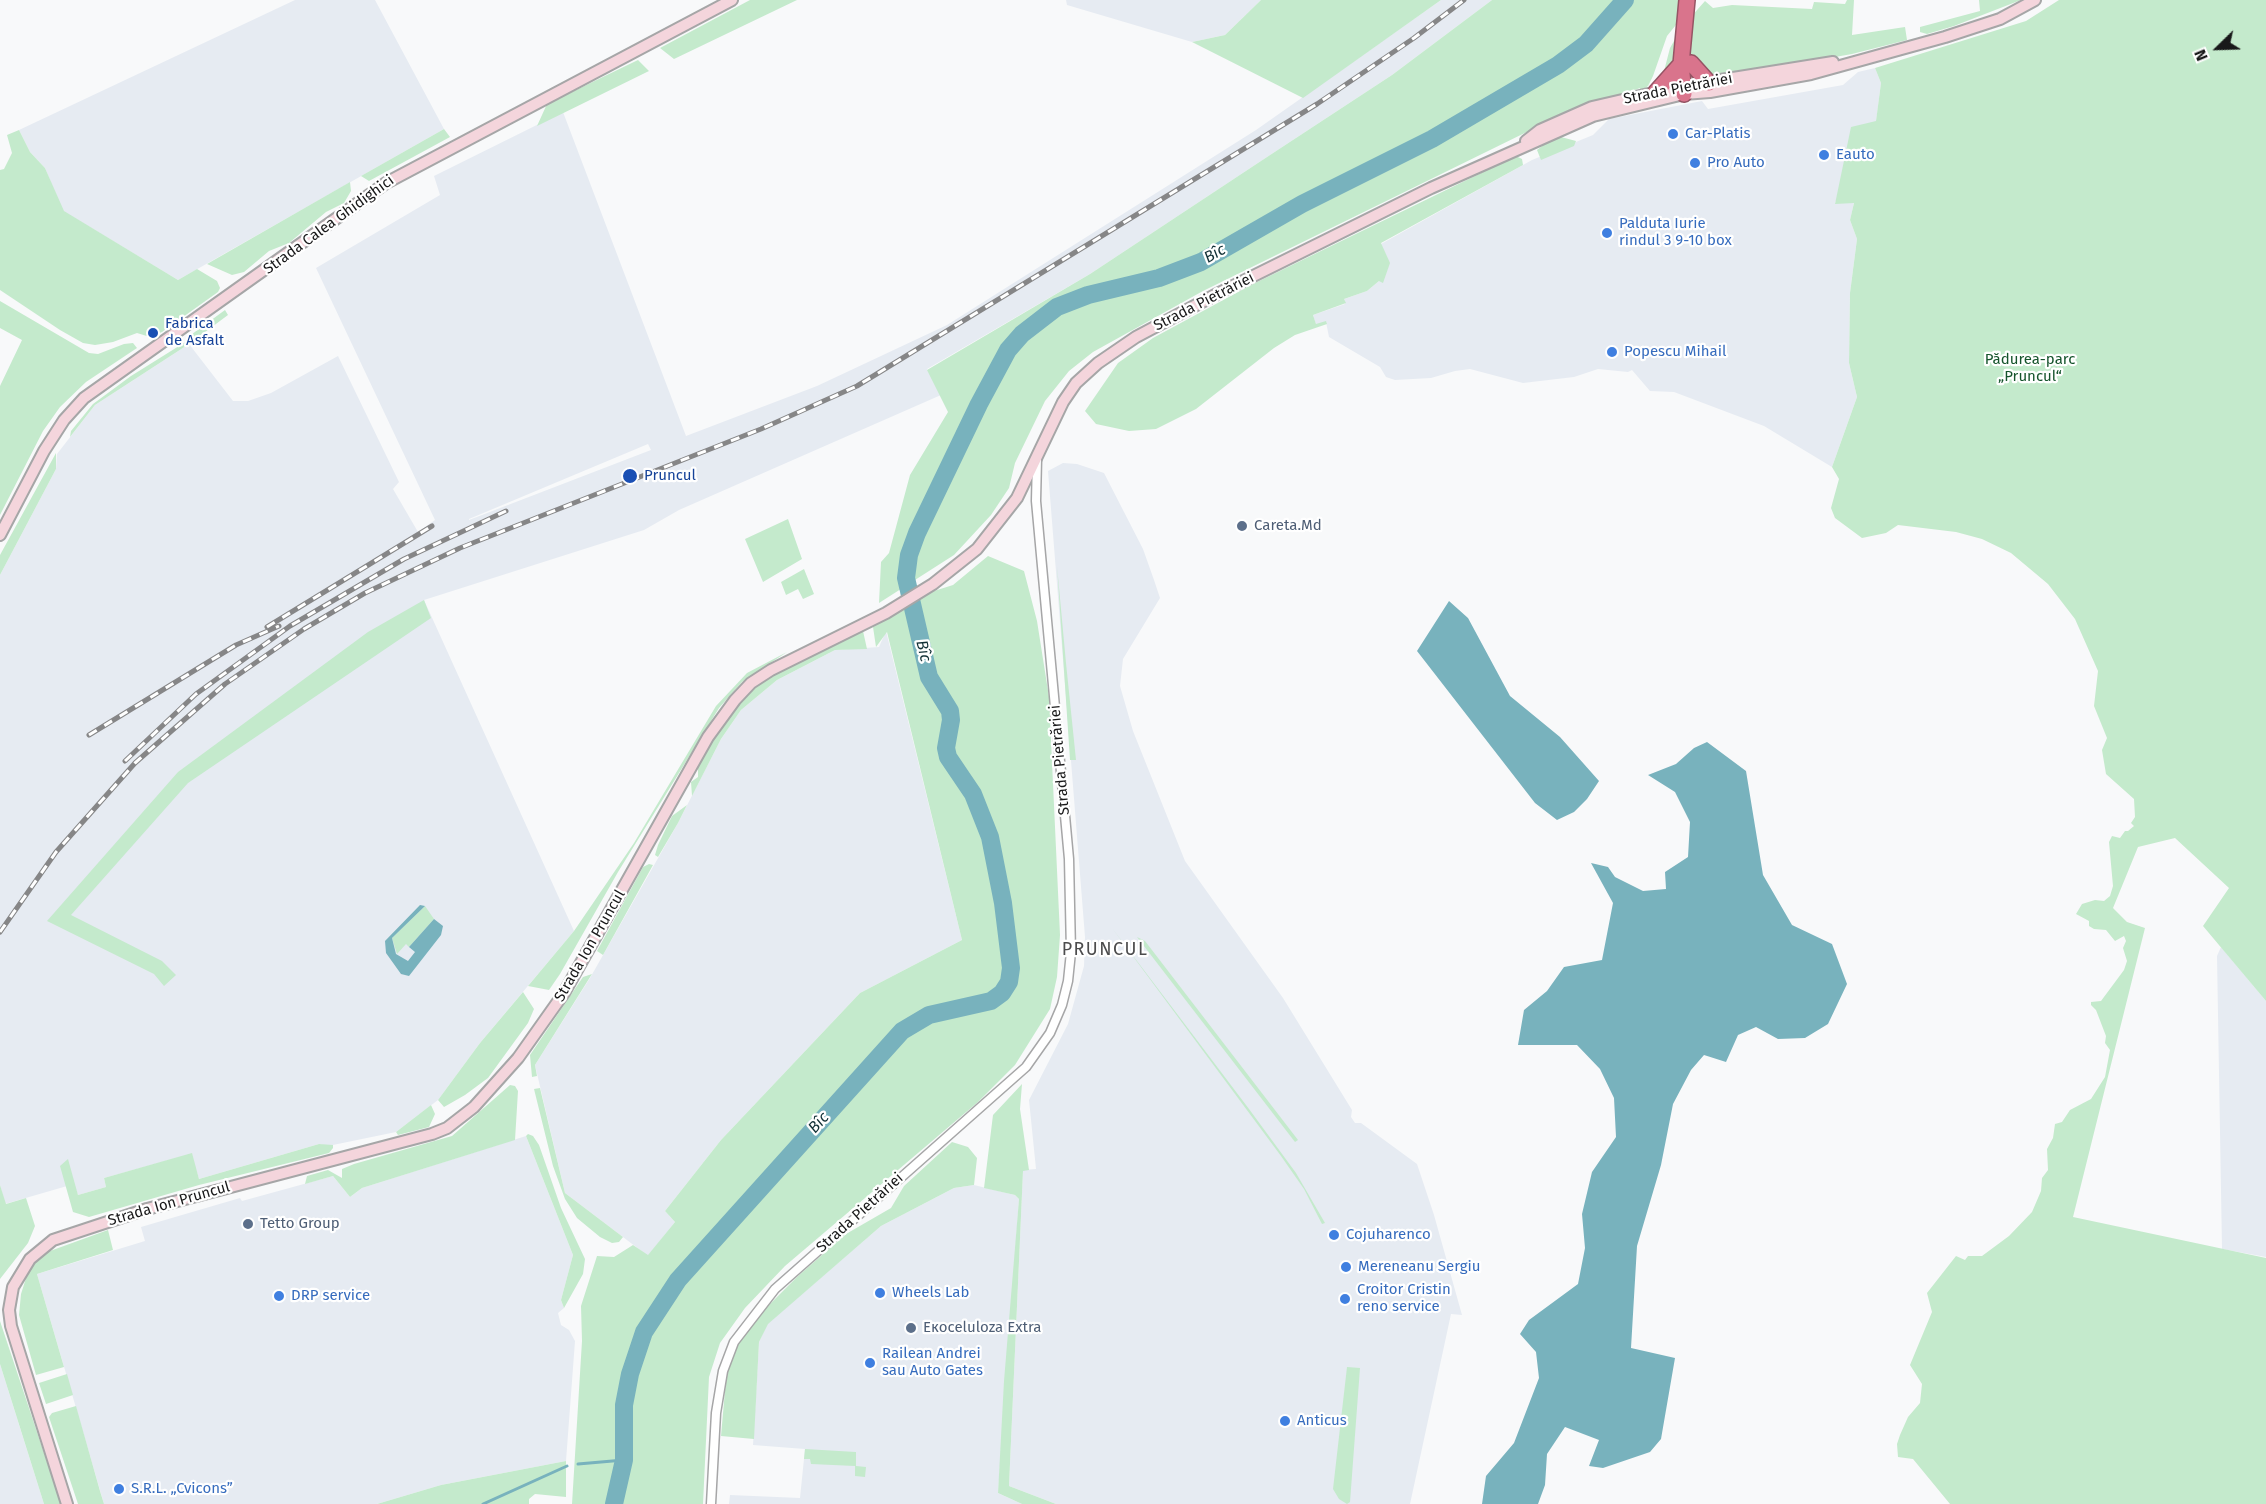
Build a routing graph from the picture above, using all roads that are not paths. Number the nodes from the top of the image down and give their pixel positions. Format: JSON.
{"nodes":[{"id":1,"x":732,"y":0,"type":"edge"},
{"id":2,"x":2035,"y":0,"type":"edge"},
{"id":3,"x":1687,"y":4,"type":"edge"},
{"id":4,"x":1851,"y":62,"type":"junction"},
{"id":5,"x":1686,"y":64,"type":"junction"},
{"id":6,"x":1709,"y":83,"type":"junction"},
{"id":7,"x":1688,"y":90,"type":"junction"},
{"id":8,"x":1656,"y":92,"type":"junction"},
{"id":9,"x":1514,"y":149,"type":"junction"},
{"id":10,"x":1037,"y":455,"type":"junction"},
{"id":11,"x":0,"y":535,"type":"edge"},
{"id":12,"x":67,"y":1504,"type":"edge"},
{"id":13,"x":711,"y":1504,"type":"edge"}],
"edges":[{"from":1,"to":11,"type":"street","name":"Strada Calea Ghidighici"},
{"from":2,"to":4,"type":"street","name":"Strada Pietrăriei"},
{"from":3,"to":5,"type":"highway"},
{"from":4,"to":6,"type":"street","name":"Strada Pietrăriei"},
{"from":4,"to":7,"type":"street","name":"Strada Pietrăriei"},
{"from":5,"to":6,"type":"highway"},
{"from":5,"to":7,"type":"highway"},
{"from":5,"to":8,"type":"highway"},
{"from":6,"to":7,"type":"street","name":"Strada Pietrăriei"},
{"from":7,"to":8,"type":"street","name":"Strada Pietrăriei"},
{"from":7,"to":9,"type":"street","name":"Strada Pietrăriei"},
{"from":8,"to":9,"type":"street","name":"Strada Pietrăriei"},
{"from":9,"to":10,"type":"street","name":"Strada Pietrăriei"},
{"from":10,"to":12,"type":"street","name":"Strada Ion Pruncul"},
{"from":10,"to":13,"type":"street","name":"Strada Pietrăriei"}]}
